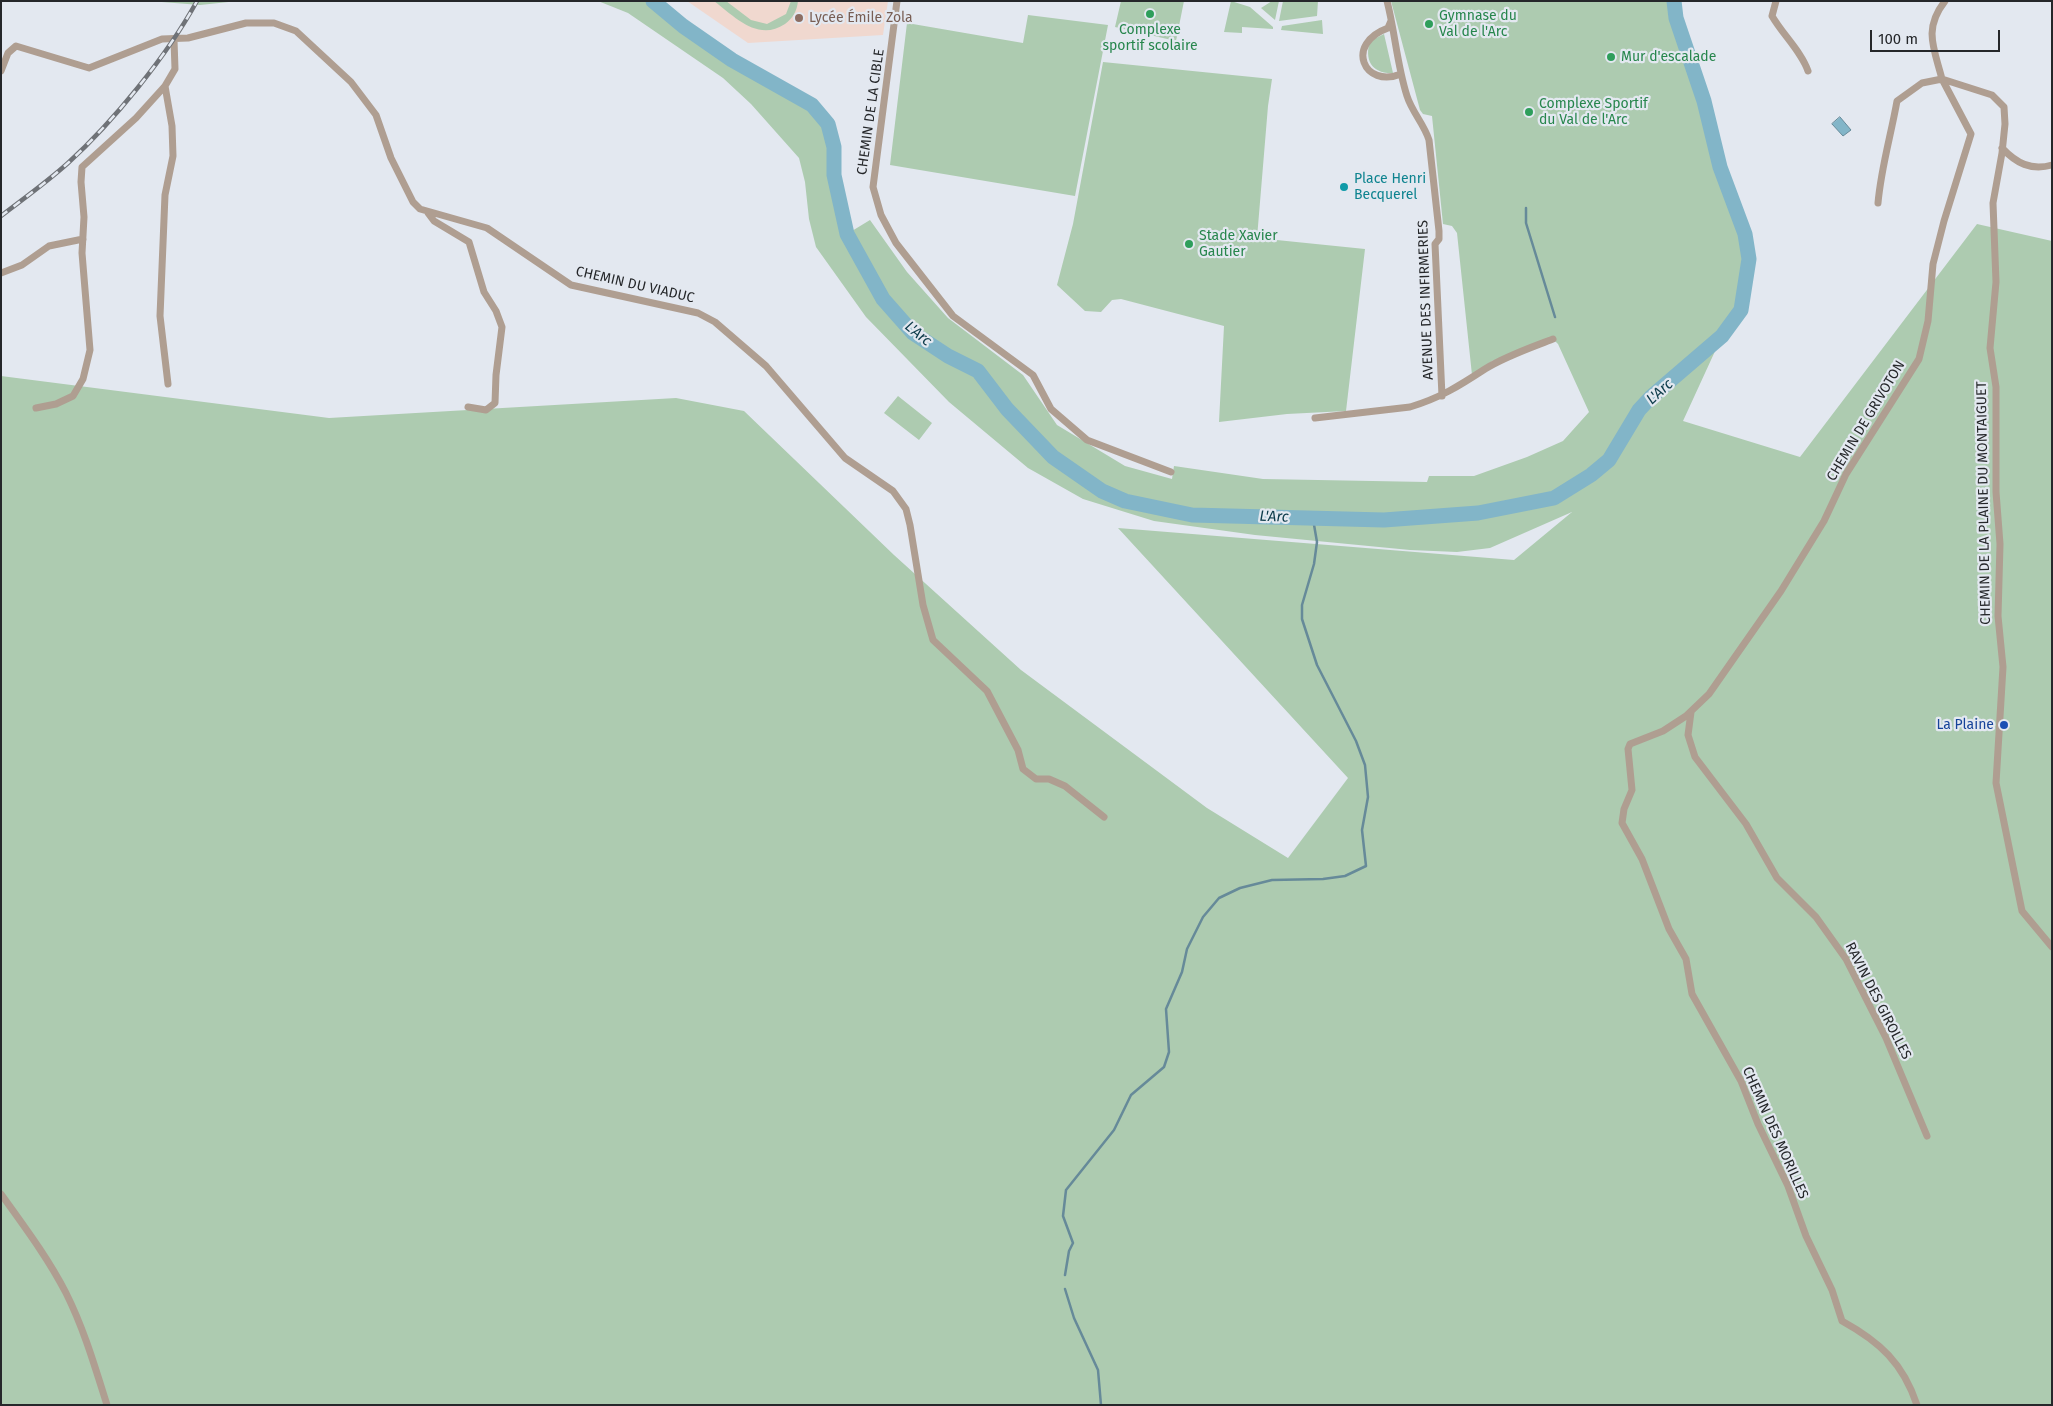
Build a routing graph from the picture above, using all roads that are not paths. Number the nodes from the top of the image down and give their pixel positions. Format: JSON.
{"nodes":[{"id":1,"x":897,"y":1,"type":"edge"},
{"id":2,"x":1387,"y":1,"type":"edge"},
{"id":3,"x":1776,"y":1,"type":"edge"},
{"id":4,"x":1945,"y":1,"type":"edge"},
{"id":5,"x":1391,"y":21,"type":"junction"},
{"id":6,"x":174,"y":40,"type":"junction"},
{"id":7,"x":1,"y":71,"type":"edge"},
{"id":8,"x":1808,"y":71,"type":"dead end"},
{"id":9,"x":1401,"y":74,"type":"junction"},
{"id":10,"x":1942,"y":79,"type":"junction"},
{"id":11,"x":165,"y":86,"type":"junction"},
{"id":12,"x":2002,"y":148,"type":"junction"},
{"id":13,"x":2052,"y":165,"type":"edge"},
{"id":14,"x":1878,"y":203,"type":"dead end"},
{"id":15,"x":428,"y":213,"type":"junction"},
{"id":16,"x":83,"y":239,"type":"junction"},
{"id":17,"x":1,"y":273,"type":"edge"},
{"id":18,"x":1553,"y":339,"type":"dead end"},
{"id":19,"x":168,"y":384,"type":"dead end"},
{"id":20,"x":1442,"y":396,"type":"junction"},
{"id":21,"x":468,"y":407,"type":"dead end"},
{"id":22,"x":36,"y":408,"type":"dead end"},
{"id":23,"x":1315,"y":418,"type":"dead end"},
{"id":24,"x":1171,"y":472,"type":"dead end"},
{"id":25,"x":1691,"y":711,"type":"junction"},
{"id":26,"x":1634,"y":741,"type":"joint"},
{"id":27,"x":1104,"y":817,"type":"dead end"},
{"id":28,"x":2052,"y":947,"type":"edge"},
{"id":29,"x":1927,"y":1136,"type":"dead end"},
{"id":30,"x":1,"y":1194,"type":"edge"},
{"id":31,"x":107,"y":1405,"type":"edge"},
{"id":32,"x":1917,"y":1405,"type":"edge"}],
"edges":[{"from":1,"to":24,"type":"street","name":"CHEMIN DE LA CIBLE"},
{"from":2,"to":5,"type":"street","name":"AVENUE DES INFIRMERIES"},
{"from":3,"to":8,"type":"street"},
{"from":4,"to":10,"type":"street"},
{"from":5,"to":9,"type":"street","name":"AVENUE DES INFIRMERIES"},
{"from":5,"to":9,"type":"street"},
{"from":6,"to":7,"type":"street"},
{"from":6,"to":11,"type":"street"},
{"from":6,"to":15,"type":"street"},
{"from":9,"to":20,"type":"street","name":"AVENUE DES INFIRMERIES"},
{"from":10,"to":12,"type":"street","name":"CHEMIN DE LA PLAINE DU MONTAIGUET"},
{"from":10,"to":14,"type":"street"},
{"from":10,"to":25,"type":"street","name":"CHEMIN DE GRIVOTON"},
{"from":11,"to":16,"type":"street"},
{"from":11,"to":19,"type":"street"},
{"from":12,"to":13,"type":"street"},
{"from":12,"to":28,"type":"street","name":"CHEMIN DE LA PLAINE DU MONTAIGUET"},
{"from":15,"to":21,"type":"street"},
{"from":15,"to":27,"type":"street","name":"CHEMIN DU VIADUC"},
{"from":16,"to":17,"type":"street"},
{"from":16,"to":22,"type":"street"},
{"from":18,"to":20,"type":"street","name":"AVENUE DES INFIRMERIES"},
{"from":20,"to":23,"type":"street","name":"AVENUE DES INFIRMERIES"},
{"from":25,"to":26,"type":"street","name":"CHEMIN DE GRIVOTON"},
{"from":25,"to":29,"type":"street","name":"RAVIN DES GIROLLES"},
{"from":26,"to":32,"type":"street","name":"CHEMIN DES MORILLES"},
{"from":30,"to":31,"type":"street"}]}
